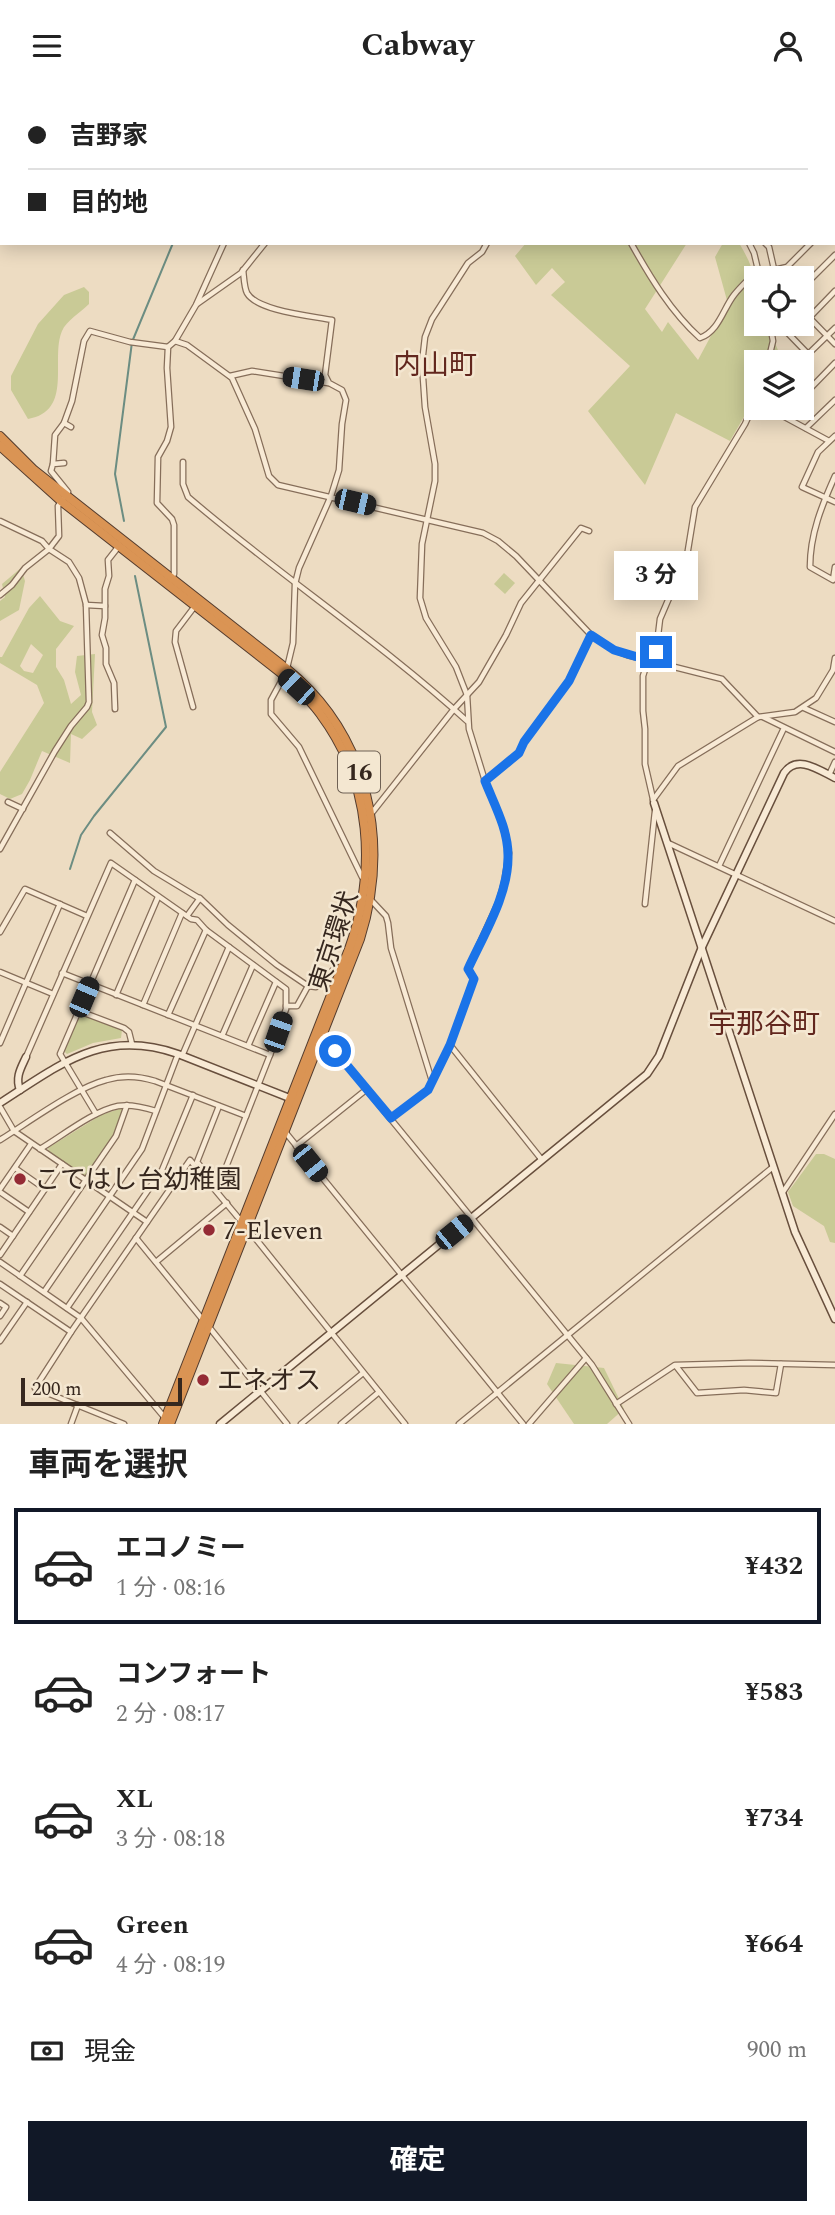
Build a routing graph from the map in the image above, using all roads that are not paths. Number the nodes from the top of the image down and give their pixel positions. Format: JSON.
{"nodes":[{"id":1,"x":224,"y":245,"type":"edge"},
{"id":2,"x":263,"y":245,"type":"edge"},
{"id":3,"x":486,"y":245,"type":"edge"},
{"id":4,"x":632,"y":245,"type":"edge"},
{"id":5,"x":750,"y":245,"type":"edge"},
{"id":6,"x":769,"y":245,"type":"edge"},
{"id":7,"x":809,"y":245,"type":"edge"},
{"id":8,"x":835,"y":255,"type":"edge"},
{"id":9,"x":757,"y":266,"type":"edge"},
{"id":10,"x":773,"y":266,"type":"edge"},
{"id":11,"x":788,"y":266,"type":"edge"},
{"id":12,"x":243,"y":270,"type":"junction"},
{"id":13,"x":814,"y":276,"type":"edge"},
{"id":14,"x":744,"y":285,"type":"edge"},
{"id":15,"x":835,"y":291,"type":"edge"},
{"id":16,"x":196,"y":305,"type":"junction"},
{"id":17,"x":814,"y":312,"type":"edge"},
{"id":18,"x":814,"y":322,"type":"edge"},
{"id":19,"x":835,"y":328,"type":"edge"},
{"id":20,"x":791,"y":336,"type":"edge"},
{"id":21,"x":827,"y":336,"type":"junction"},
{"id":22,"x":175,"y":341,"type":"junction"},
{"id":23,"x":835,"y":344,"type":"edge"},
{"id":24,"x":168,"y":347,"type":"junction"},
{"id":25,"x":804,"y":350,"type":"edge"},
{"id":26,"x":812,"y":350,"type":"edge"},
{"id":27,"x":835,"y":363,"type":"edge"},
{"id":28,"x":229,"y":376,"type":"junction"},
{"id":29,"x":329,"y":383,"type":"junction"},
{"id":30,"x":814,"y":385,"type":"edge"},
{"id":31,"x":835,"y":400,"type":"edge"},
{"id":32,"x":747,"y":420,"type":"edge"},
{"id":33,"x":791,"y":420,"type":"edge"},
{"id":34,"x":64,"y":423,"type":"junction"},
{"id":35,"x":71,"y":427,"type":"dead end"},
{"id":36,"x":806,"y":428,"type":"junction"},
{"id":37,"x":0,"y":436,"type":"edge"},
{"id":38,"x":835,"y":436,"type":"edge"},
{"id":39,"x":830,"y":441,"type":"junction"},
{"id":40,"x":0,"y":446,"type":"edge"},
{"id":41,"x":183,"y":462,"type":"dead end"},
{"id":42,"x":64,"y":463,"type":"dead end"},
{"id":43,"x":53,"y":464,"type":"junction"},
{"id":44,"x":835,"y":476,"type":"edge"},
{"id":45,"x":331,"y":496,"type":"junction"},
{"id":46,"x":63,"y":498,"type":"junction"},
{"id":47,"x":825,"y":498,"type":"junction"},
{"id":48,"x":835,"y":502,"type":"edge"},
{"id":49,"x":427,"y":519,"type":"junction"},
{"id":50,"x":0,"y":521,"type":"edge"},
{"id":51,"x":589,"y":531,"type":"dead end"},
{"id":52,"x":119,"y":546,"type":"junction"},
{"id":53,"x":49,"y":549,"type":"junction"},
{"id":54,"x":835,"y":567,"type":"edge"},
{"id":55,"x":170,"y":581,"type":"junction"},
{"id":56,"x":539,"y":582,"type":"junction"},
{"id":57,"x":295,"y":584,"type":"junction"},
{"id":58,"x":0,"y":595,"type":"edge"},
{"id":59,"x":86,"y":605,"type":"junction"},
{"id":60,"x":105,"y":606,"type":"junction"},
{"id":61,"x":195,"y":606,"type":"junction"},
{"id":62,"x":591,"y":635,"type":"junction"},
{"id":63,"x":835,"y":658,"type":"edge"},
{"id":64,"x":650,"y":660,"type":"junction"},
{"id":65,"x":285,"y":672,"type":"junction"},
{"id":66,"x":467,"y":695,"type":"junction"},
{"id":67,"x":193,"y":707,"type":"dead end"},
{"id":68,"x":803,"y":708,"type":"junction"},
{"id":69,"x":115,"y":709,"type":"dead end"},
{"id":70,"x":454,"y":709,"type":"junction"},
{"id":71,"x":761,"y":717,"type":"junction"},
{"id":72,"x":467,"y":721,"type":"junction"},
{"id":73,"x":835,"y":722,"type":"edge"},
{"id":74,"x":784,"y":728,"type":"junction"},
{"id":75,"x":835,"y":752,"type":"edge"},
{"id":76,"x":835,"y":762,"type":"edge"},
{"id":77,"x":832,"y":777,"type":"edge"},
{"id":78,"x":485,"y":781,"type":"junction"},
{"id":79,"x":8,"y":802,"type":"dead end"},
{"id":80,"x":654,"y":804,"type":"junction"},
{"id":81,"x":23,"y":809,"type":"junction"},
{"id":82,"x":371,"y":814,"type":"junction"},
{"id":83,"x":110,"y":833,"type":"dead end"},
{"id":84,"x":666,"y":842,"type":"junction"},
{"id":85,"x":0,"y":849,"type":"edge"},
{"id":86,"x":719,"y":866,"type":"junction"},
{"id":87,"x":737,"y":875,"type":"junction"},
{"id":88,"x":366,"y":879,"type":"junction"},
{"id":89,"x":135,"y":880,"type":"junction"},
{"id":90,"x":159,"y":897,"type":"junction"},
{"id":91,"x":200,"y":898,"type":"junction"},
{"id":92,"x":370,"y":899,"type":"junction"},
{"id":93,"x":60,"y":904,"type":"junction"},
{"id":94,"x":645,"y":904,"type":"dead end"},
{"id":95,"x":185,"y":915,"type":"junction"},
{"id":96,"x":88,"y":916,"type":"junction"},
{"id":97,"x":835,"y":921,"type":"edge"},
{"id":98,"x":206,"y":930,"type":"junction"},
{"id":99,"x":0,"y":932,"type":"edge"},
{"id":100,"x":229,"y":947,"type":"junction"},
{"id":101,"x":702,"y":947,"type":"junction"},
{"id":102,"x":253,"y":965,"type":"junction"},
{"id":103,"x":342,"y":967,"type":"junction"},
{"id":104,"x":0,"y":972,"type":"edge"},
{"id":105,"x":62,"y":973,"type":"junction"},
{"id":106,"x":276,"y":982,"type":"junction"},
{"id":107,"x":26,"y":983,"type":"junction"},
{"id":108,"x":90,"y":985,"type":"junction"},
{"id":109,"x":308,"y":986,"type":"junction"},
{"id":110,"x":53,"y":995,"type":"junction"},
{"id":111,"x":116,"y":995,"type":"junction"},
{"id":112,"x":143,"y":1005,"type":"junction"},
{"id":113,"x":286,"y":1006,"type":"junction"},
{"id":114,"x":79,"y":1011,"type":"junction"},
{"id":115,"x":168,"y":1015,"type":"junction"},
{"id":116,"x":195,"y":1025,"type":"junction"},
{"id":117,"x":320,"y":1032,"type":"junction"},
{"id":118,"x":222,"y":1036,"type":"junction"},
{"id":119,"x":0,"y":1043,"type":"edge"},
{"id":120,"x":132,"y":1044,"type":"junction"},
{"id":121,"x":450,"y":1045,"type":"junction"},
{"id":122,"x":248,"y":1046,"type":"junction"},
{"id":123,"x":180,"y":1055,"type":"junction"},
{"id":124,"x":270,"y":1055,"type":"junction"},
{"id":125,"x":26,"y":1057,"type":"joint"},
{"id":126,"x":64,"y":1063,"type":"junction"},
{"id":127,"x":433,"y":1081,"type":"junction"},
{"id":128,"x":166,"y":1085,"type":"junction"},
{"id":129,"x":258,"y":1086,"type":"junction"},
{"id":130,"x":367,"y":1089,"type":"junction"},
{"id":131,"x":20,"y":1090,"type":"junction"},
{"id":132,"x":82,"y":1090,"type":"junction"},
{"id":133,"x":193,"y":1095,"type":"junction"},
{"id":134,"x":293,"y":1100,"type":"junction"},
{"id":135,"x":0,"y":1105,"type":"edge"},
{"id":136,"x":127,"y":1105,"type":"junction"},
{"id":137,"x":219,"y":1106,"type":"junction"},
{"id":138,"x":156,"y":1111,"type":"junction"},
{"id":139,"x":96,"y":1114,"type":"junction"},
{"id":140,"x":835,"y":1114,"type":"edge"},
{"id":141,"x":246,"y":1116,"type":"junction"},
{"id":142,"x":391,"y":1118,"type":"junction"},
{"id":143,"x":14,"y":1131,"type":"junction"},
{"id":144,"x":285,"y":1132,"type":"junction"},
{"id":145,"x":0,"y":1140,"type":"edge"},
{"id":146,"x":32,"y":1144,"type":"junction"},
{"id":147,"x":296,"y":1146,"type":"junction"},
{"id":148,"x":40,"y":1149,"type":"junction"},
{"id":149,"x":542,"y":1160,"type":"junction"},
{"id":150,"x":62,"y":1164,"type":"junction"},
{"id":151,"x":773,"y":1167,"type":"junction"},
{"id":152,"x":15,"y":1168,"type":"junction"},
{"id":153,"x":203,"y":1175,"type":"junction"},
{"id":154,"x":85,"y":1181,"type":"junction"},
{"id":155,"x":45,"y":1189,"type":"junction"},
{"id":156,"x":0,"y":1191,"type":"edge"},
{"id":157,"x":217,"y":1191,"type":"junction"},
{"id":158,"x":782,"y":1193,"type":"junction"},
{"id":159,"x":109,"y":1197,"type":"junction"},
{"id":160,"x":227,"y":1203,"type":"junction"},
{"id":161,"x":29,"y":1212,"type":"junction"},
{"id":162,"x":132,"y":1213,"type":"junction"},
{"id":163,"x":471,"y":1218,"type":"junction"},
{"id":164,"x":147,"y":1222,"type":"junction"},
{"id":165,"x":244,"y":1225,"type":"junction"},
{"id":166,"x":0,"y":1227,"type":"edge"},
{"id":167,"x":13,"y":1236,"type":"junction"},
{"id":168,"x":136,"y":1238,"type":"junction"},
{"id":169,"x":0,"y":1255,"type":"edge"},
{"id":170,"x":0,"y":1262,"type":"edge"},
{"id":171,"x":156,"y":1262,"type":"junction"},
{"id":172,"x":20,"y":1276,"type":"junction"},
{"id":173,"x":401,"y":1276,"type":"junction"},
{"id":174,"x":0,"y":1284,"type":"edge"},
{"id":175,"x":44,"y":1292,"type":"junction"},
{"id":176,"x":27,"y":1302,"type":"junction"},
{"id":177,"x":0,"y":1303,"type":"edge"},
{"id":178,"x":67,"y":1308,"type":"junction"},
{"id":179,"x":0,"y":1316,"type":"edge"},
{"id":180,"x":81,"y":1318,"type":"junction"},
{"id":181,"x":835,"y":1319,"type":"edge"},
{"id":182,"x":206,"y":1323,"type":"junction"},
{"id":183,"x":71,"y":1332,"type":"junction"},
{"id":184,"x":331,"y":1333,"type":"junction"},
{"id":185,"x":568,"y":1335,"type":"junction"},
{"id":186,"x":0,"y":1341,"type":"edge"},
{"id":187,"x":586,"y":1358,"type":"junction"},
{"id":188,"x":781,"y":1364,"type":"junction"},
{"id":189,"x":675,"y":1365,"type":"junction"},
{"id":190,"x":835,"y":1365,"type":"edge"},
{"id":191,"x":363,"y":1373,"type":"junction"},
{"id":192,"x":260,"y":1391,"type":"junction"},
{"id":193,"x":379,"y":1392,"type":"junction"},
{"id":194,"x":497,"y":1392,"type":"junction"},
{"id":195,"x":616,"y":1404,"type":"junction"},
{"id":196,"x":79,"y":1405,"type":"junction"},
{"id":197,"x":166,"y":1422,"type":"edge"},
{"id":198,"x":627,"y":1422,"type":"edge"},
{"id":199,"x":71,"y":1424,"type":"edge"},
{"id":200,"x":124,"y":1424,"type":"edge"},
{"id":201,"x":220,"y":1424,"type":"edge"},
{"id":202,"x":287,"y":1424,"type":"edge"},
{"id":203,"x":301,"y":1424,"type":"edge"},
{"id":204,"x":341,"y":1424,"type":"edge"},
{"id":205,"x":405,"y":1424,"type":"edge"},
{"id":206,"x":459,"y":1424,"type":"edge"},
{"id":207,"x":523,"y":1424,"type":"edge"},
{"id":208,"x":529,"y":1424,"type":"edge"},
{"id":209,"x":621,"y":1424,"type":"edge"}],
"edges":[{"from":1,"to":16,"type":"street"},
{"from":2,"to":12,"type":"street"},
{"from":3,"to":49,"type":"street"},
{"from":4,"to":14,"type":"street"},
{"from":5,"to":9,"type":"street"},
{"from":6,"to":10,"type":"street"},
{"from":7,"to":11,"type":"street"},
{"from":8,"to":13,"type":"street"},
{"from":12,"to":16,"type":"street"},
{"from":12,"to":29,"type":"street"},
{"from":15,"to":17,"type":"street"},
{"from":16,"to":22,"type":"street"},
{"from":18,"to":21,"type":"street"},
{"from":19,"to":21,"type":"street"},
{"from":20,"to":25,"type":"street"},
{"from":21,"to":23,"type":"street"},
{"from":21,"to":26,"type":"street"},
{"from":22,"to":24,"type":"street"},
{"from":22,"to":28,"type":"street"},
{"from":24,"to":34,"type":"street"},
{"from":24,"to":55,"type":"street"},
{"from":27,"to":30,"type":"street"},
{"from":28,"to":29,"type":"street"},
{"from":28,"to":45,"type":"street"},
{"from":29,"to":45,"type":"street"},
{"from":31,"to":36,"type":"street"},
{"from":32,"to":64,"type":"street"},
{"from":33,"to":36,"type":"street"},
{"from":34,"to":35,"type":"street"},
{"from":34,"to":43,"type":"street"},
{"from":36,"to":39,"type":"street"},
{"from":37,"to":46,"type":"highway","name":"東京環状","number":"16"},
{"from":38,"to":39,"type":"street"},
{"from":39,"to":47,"type":"street"},
{"from":40,"to":46,"type":"highway","name":"東京環状","number":"16"},
{"from":41,"to":57,"type":"street"},
{"from":42,"to":43,"type":"street"},
{"from":43,"to":46,"type":"street"},
{"from":44,"to":47,"type":"street"},
{"from":45,"to":49,"type":"street"},
{"from":45,"to":57,"type":"street"},
{"from":46,"to":52,"type":"highway","name":"東京環状","number":"16"},
{"from":46,"to":53,"type":"street"},
{"from":46,"to":55,"type":"highway","name":"東京環状","number":"16"},
{"from":47,"to":48,"type":"street"},
{"from":47,"to":54,"type":"street"},
{"from":49,"to":56,"type":"street"},
{"from":49,"to":66,"type":"street"},
{"from":50,"to":53,"type":"street"},
{"from":51,"to":56,"type":"street"},
{"from":52,"to":55,"type":"highway","name":"東京環状","number":"16"},
{"from":52,"to":60,"type":"street"},
{"from":53,"to":58,"type":"street"},
{"from":53,"to":59,"type":"street"},
{"from":55,"to":61,"type":"highway","name":"東京環状","number":"16"},
{"from":55,"to":65,"type":"highway","name":"東京環状","number":"16"},
{"from":56,"to":62,"type":"street"},
{"from":56,"to":66,"type":"street"},
{"from":57,"to":65,"type":"street"},
{"from":57,"to":70,"type":"street"},
{"from":59,"to":60,"type":"street"},
{"from":59,"to":81,"type":"street"},
{"from":60,"to":69,"type":"street"},
{"from":61,"to":65,"type":"highway","name":"東京環状","number":"16"},
{"from":61,"to":67,"type":"street"},
{"from":62,"to":64,"type":"street"},
{"from":62,"to":78,"type":"street"},
{"from":63,"to":68,"type":"street"},
{"from":64,"to":71,"type":"street"},
{"from":64,"to":80,"type":"street"},
{"from":65,"to":82,"type":"highway","name":"東京環状","number":"16"},
{"from":65,"to":88,"type":"highway","name":"東京環状","number":"16"},
{"from":65,"to":88,"type":"street"},
{"from":66,"to":70,"type":"street"},
{"from":66,"to":72,"type":"street"},
{"from":68,"to":71,"type":"street"},
{"from":68,"to":73,"type":"street"},
{"from":70,"to":72,"type":"street"},
{"from":70,"to":82,"type":"street"},
{"from":71,"to":74,"type":"street"},
{"from":71,"to":80,"type":"street"},
{"from":72,"to":78,"type":"street"},
{"from":74,"to":75,"type":"street"},
{"from":74,"to":86,"type":"street"},
{"from":76,"to":77,"type":"street"},
{"from":77,"to":87,"type":"street"},
{"from":78,"to":121,"type":"street"},
{"from":79,"to":81,"type":"street"},
{"from":80,"to":84,"type":"street"},
{"from":80,"to":94,"type":"street"},
{"from":81,"to":85,"type":"street"},
{"from":82,"to":92,"type":"highway","name":"東京環状","number":"16"},
{"from":83,"to":91,"type":"street"},
{"from":84,"to":86,"type":"street"},
{"from":84,"to":101,"type":"street"},
{"from":86,"to":87,"type":"street"},
{"from":87,"to":97,"type":"street"},
{"from":87,"to":101,"type":"street"},
{"from":88,"to":103,"type":"highway","name":"東京環状","number":"16"},
{"from":89,"to":90,"type":"street"},
{"from":89,"to":96,"type":"street"},
{"from":89,"to":108,"type":"street"},
{"from":90,"to":95,"type":"street"},
{"from":90,"to":111,"type":"street"},
{"from":91,"to":95,"type":"street"},
{"from":91,"to":109,"type":"street"},
{"from":92,"to":117,"type":"highway","name":"東京環状","number":"16"},
{"from":92,"to":127,"type":"street"},
{"from":93,"to":96,"type":"street"},
{"from":93,"to":99,"type":"street"},
{"from":93,"to":107,"type":"street"},
{"from":95,"to":98,"type":"street"},
{"from":95,"to":112,"type":"street"},
{"from":96,"to":105,"type":"street"},
{"from":98,"to":100,"type":"street"},
{"from":98,"to":115,"type":"street"},
{"from":100,"to":102,"type":"street"},
{"from":100,"to":116,"type":"street"},
{"from":101,"to":149,"type":"street"},
{"from":101,"to":151,"type":"street"},
{"from":102,"to":106,"type":"street"},
{"from":102,"to":118,"type":"street"},
{"from":103,"to":109,"type":"street"},
{"from":103,"to":117,"type":"highway","name":"東京環状","number":"16"},
{"from":104,"to":107,"type":"street"},
{"from":105,"to":108,"type":"street"},
{"from":105,"to":110,"type":"street"},
{"from":106,"to":113,"type":"street"},
{"from":106,"to":122,"type":"street"},
{"from":107,"to":110,"type":"street"},
{"from":107,"to":119,"type":"street"},
{"from":108,"to":111,"type":"street"},
{"from":108,"to":114,"type":"street"},
{"from":109,"to":113,"type":"street"},
{"from":110,"to":125,"type":"street"},
{"from":111,"to":112,"type":"street"},
{"from":112,"to":115,"type":"street"},
{"from":113,"to":124,"type":"street"},
{"from":114,"to":120,"type":"street"},
{"from":114,"to":126,"type":"street"},
{"from":115,"to":116,"type":"street"},
{"from":116,"to":118,"type":"street"},
{"from":116,"to":123,"type":"street"},
{"from":117,"to":130,"type":"street"},
{"from":117,"to":134,"type":"highway","name":"東京環状","number":"16"},
{"from":118,"to":122,"type":"street"},
{"from":120,"to":123,"type":"street"},
{"from":120,"to":126,"type":"street"},
{"from":121,"to":127,"type":"street"},
{"from":121,"to":149,"type":"street"},
{"from":122,"to":124,"type":"street"},
{"from":123,"to":128,"type":"street"},
{"from":123,"to":129,"type":"street"},
{"from":124,"to":129,"type":"street"},
{"from":125,"to":131,"type":"street"},
{"from":126,"to":131,"type":"street"},
{"from":126,"to":132,"type":"street"},
{"from":127,"to":142,"type":"street"},
{"from":128,"to":132,"type":"street"},
{"from":128,"to":133,"type":"street"},
{"from":128,"to":138,"type":"street"},
{"from":129,"to":134,"type":"street"},
{"from":129,"to":141,"type":"street"},
{"from":130,"to":142,"type":"street"},
{"from":130,"to":147,"type":"street"},
{"from":131,"to":135,"type":"street"},
{"from":132,"to":139,"type":"street"},
{"from":132,"to":143,"type":"street"},
{"from":133,"to":137,"type":"street"},
{"from":133,"to":162,"type":"street"},
{"from":134,"to":144,"type":"highway","name":"東京環状","number":"16"},
{"from":134,"to":165,"type":"highway","name":"東京環状","number":"16"},
{"from":135,"to":143,"type":"street"},
{"from":136,"to":138,"type":"street"},
{"from":136,"to":139,"type":"street"},
{"from":136,"to":154,"type":"street"},
{"from":137,"to":141,"type":"street"},
{"from":137,"to":153,"type":"street"},
{"from":138,"to":159,"type":"street"},
{"from":139,"to":148,"type":"street"},
{"from":140,"to":158,"type":"street"},
{"from":141,"to":157,"type":"street"},
{"from":142,"to":163,"type":"street"},
{"from":143,"to":145,"type":"street"},
{"from":143,"to":146,"type":"street"},
{"from":144,"to":147,"type":"street"},
{"from":144,"to":165,"type":"highway","name":"東京環状","number":"16"},
{"from":146,"to":148,"type":"street"},
{"from":146,"to":152,"type":"street"},
{"from":147,"to":173,"type":"street"},
{"from":148,"to":150,"type":"street"},
{"from":149,"to":163,"type":"street"},
{"from":150,"to":154,"type":"street"},
{"from":150,"to":155,"type":"street"},
{"from":151,"to":158,"type":"street"},
{"from":151,"to":185,"type":"street"},
{"from":152,"to":155,"type":"street"},
{"from":152,"to":156,"type":"street"},
{"from":153,"to":157,"type":"street"},
{"from":153,"to":164,"type":"street"},
{"from":154,"to":159,"type":"street"},
{"from":154,"to":172,"type":"street"},
{"from":155,"to":161,"type":"street"},
{"from":156,"to":161,"type":"street"},
{"from":157,"to":160,"type":"street"},
{"from":158,"to":181,"type":"street"},
{"from":159,"to":162,"type":"street"},
{"from":159,"to":175,"type":"street"},
{"from":160,"to":165,"type":"street"},
{"from":160,"to":171,"type":"street"},
{"from":161,"to":167,"type":"street"},
{"from":162,"to":164,"type":"street"},
{"from":162,"to":178,"type":"street"},
{"from":163,"to":173,"type":"street"},
{"from":163,"to":185,"type":"street"},
{"from":164,"to":168,"type":"street"},
{"from":165,"to":182,"type":"highway","name":"東京環状","number":"16"},
{"from":165,"to":184,"type":"street"},
{"from":166,"to":167,"type":"street"},
{"from":167,"to":169,"type":"street"},
{"from":168,"to":171,"type":"street"},
{"from":168,"to":180,"type":"street"},
{"from":170,"to":172,"type":"street"},
{"from":171,"to":182,"type":"street"},
{"from":172,"to":175,"type":"street"},
{"from":173,"to":184,"type":"street"},
{"from":173,"to":194,"type":"street"},
{"from":174,"to":176,"type":"street"},
{"from":175,"to":178,"type":"street"},
{"from":176,"to":183,"type":"street"},
{"from":176,"to":186,"type":"street"},
{"from":177,"to":179,"type":"street"},
{"from":178,"to":180,"type":"street"},
{"from":180,"to":183,"type":"street"},
{"from":180,"to":197,"type":"street"},
{"from":182,"to":192,"type":"street"},
{"from":182,"to":197,"type":"highway","name":"東京環状","number":"16"},
{"from":183,"to":196,"type":"street"},
{"from":184,"to":191,"type":"street"},
{"from":184,"to":192,"type":"street"},
{"from":185,"to":187,"type":"street"},
{"from":185,"to":194,"type":"street"},
{"from":187,"to":195,"type":"street"},
{"from":187,"to":208,"type":"street"},
{"from":188,"to":189,"type":"street"},
{"from":188,"to":189,"type":"street"},
{"from":188,"to":190,"type":"street"},
{"from":189,"to":195,"type":"street"},
{"from":191,"to":193,"type":"street"},
{"from":191,"to":203,"type":"street"},
{"from":192,"to":201,"type":"street"},
{"from":192,"to":202,"type":"street"},
{"from":193,"to":204,"type":"street"},
{"from":193,"to":205,"type":"street"},
{"from":194,"to":206,"type":"street"},
{"from":194,"to":207,"type":"street"},
{"from":195,"to":198,"type":"street"},
{"from":196,"to":199,"type":"street"},
{"from":196,"to":200,"type":"street"},
{"from":198,"to":209,"type":"street"}]}
